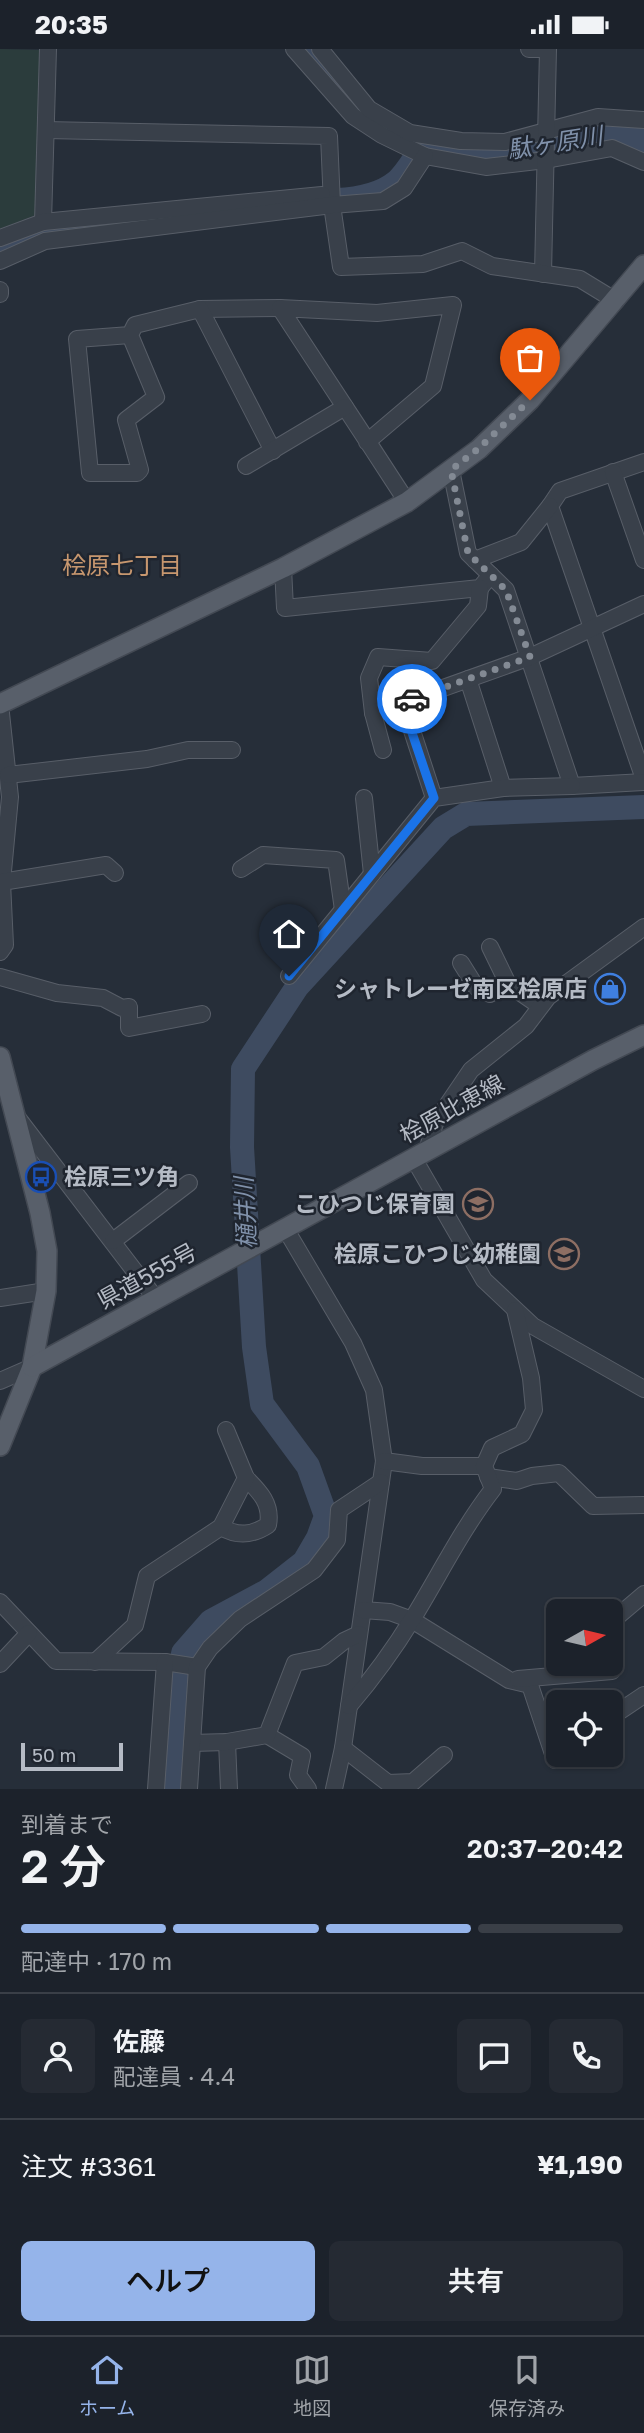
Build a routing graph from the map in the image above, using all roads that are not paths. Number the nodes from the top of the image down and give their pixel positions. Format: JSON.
{"nodes":[{"id":1,"x":48,"y":49,"type":"edge"},
{"id":2,"x":294,"y":49,"type":"edge"},
{"id":3,"x":320,"y":49,"type":"edge"},
{"id":4,"x":529,"y":49,"type":"edge"},
{"id":5,"x":548,"y":49,"type":"edge"},
{"id":6,"x":353,"y":116,"type":"junction"},
{"id":7,"x":644,"y":120,"type":"edge"},
{"id":8,"x":46,"y":130,"type":"junction"},
{"id":9,"x":329,"y":136,"type":"junction"},
{"id":10,"x":546,"y":145,"type":"junction"},
{"id":11,"x":419,"y":152,"type":"junction"},
{"id":12,"x":644,"y":162,"type":"edge"},
{"id":13,"x":332,"y":200,"type":"junction"},
{"id":14,"x":43,"y":222,"type":"junction"},
{"id":15,"x":0,"y":239,"type":"edge"},
{"id":16,"x":0,"y":261,"type":"edge"},
{"id":17,"x":644,"y":265,"type":"edge"},
{"id":18,"x":543,"y":274,"type":"junction"},
{"id":19,"x":615,"y":301,"type":"junction"},
{"id":20,"x":280,"y":308,"type":"junction"},
{"id":21,"x":201,"y":309,"type":"junction"},
{"id":22,"x":130,"y":335,"type":"junction"},
{"id":23,"x":345,"y":407,"type":"junction"},
{"id":24,"x":368,"y":442,"type":"junction"},
{"id":25,"x":273,"y":450,"type":"junction"},
{"id":26,"x":644,"y":462,"type":"edge"},
{"id":27,"x":246,"y":466,"type":"dead end"},
{"id":28,"x":451,"y":470,"type":"junction"},
{"id":29,"x":613,"y":472,"type":"junction"},
{"id":30,"x":407,"y":502,"type":"junction"},
{"id":31,"x":550,"y":506,"type":"junction"},
{"id":32,"x":475,"y":560,"type":"junction"},
{"id":33,"x":644,"y":561,"type":"edge"},
{"id":34,"x":283,"y":568,"type":"junction"},
{"id":35,"x":491,"y":575,"type":"junction"},
{"id":36,"x":480,"y":589,"type":"junction"},
{"id":37,"x":644,"y":604,"type":"edge"},
{"id":38,"x":593,"y":628,"type":"junction"},
{"id":39,"x":530,"y":657,"type":"junction"},
{"id":40,"x":468,"y":680,"type":"junction"},
{"id":41,"x":402,"y":703,"type":"junction"},
{"id":42,"x":0,"y":704,"type":"edge"},
{"id":43,"x":373,"y":713,"type":"junction"},
{"id":44,"x":232,"y":750,"type":"dead end"},
{"id":45,"x":383,"y":750,"type":"dead end"},
{"id":46,"x":8,"y":775,"type":"junction"},
{"id":47,"x":644,"y":780,"type":"edge"},
{"id":48,"x":572,"y":786,"type":"junction"},
{"id":49,"x":503,"y":788,"type":"junction"},
{"id":50,"x":364,"y":798,"type":"dead end"},
{"id":51,"x":434,"y":798,"type":"junction"},
{"id":52,"x":241,"y":869,"type":"dead end"},
{"id":53,"x":115,"y":873,"type":"dead end"},
{"id":54,"x":372,"y":874,"type":"junction"},
{"id":55,"x":2,"y":882,"type":"edge"},
{"id":56,"x":343,"y":910,"type":"junction"},
{"id":57,"x":644,"y":927,"type":"edge"},
{"id":58,"x":490,"y":947,"type":"dead end"},
{"id":59,"x":0,"y":952,"type":"edge"},
{"id":60,"x":461,"y":963,"type":"dead end"},
{"id":61,"x":289,"y":976,"type":"dead end"},
{"id":62,"x":0,"y":977,"type":"edge"},
{"id":63,"x":508,"y":984,"type":"junction"},
{"id":64,"x":540,"y":1006,"type":"junction"},
{"id":65,"x":202,"y":1014,"type":"dead end"},
{"id":66,"x":644,"y":1035,"type":"edge"},
{"id":67,"x":0,"y":1057,"type":"edge"},
{"id":68,"x":15,"y":1115,"type":"junction"},
{"id":69,"x":421,"y":1155,"type":"junction"},
{"id":70,"x":189,"y":1183,"type":"dead end"},
{"id":71,"x":285,"y":1228,"type":"junction"},
{"id":72,"x":113,"y":1241,"type":"junction"},
{"id":73,"x":46,"y":1291,"type":"junction"},
{"id":74,"x":0,"y":1298,"type":"edge"},
{"id":75,"x":156,"y":1299,"type":"junction"},
{"id":76,"x":515,"y":1310,"type":"junction"},
{"id":77,"x":32,"y":1367,"type":"junction"},
{"id":78,"x":0,"y":1381,"type":"edge"},
{"id":79,"x":644,"y":1389,"type":"edge"},
{"id":80,"x":226,"y":1430,"type":"dead end"},
{"id":81,"x":0,"y":1446,"type":"edge"},
{"id":82,"x":384,"y":1461,"type":"junction"},
{"id":83,"x":486,"y":1471,"type":"junction"},
{"id":84,"x":246,"y":1478,"type":"junction"},
{"id":85,"x":381,"y":1482,"type":"junction"},
{"id":86,"x":644,"y":1505,"type":"edge"},
{"id":87,"x":221,"y":1527,"type":"junction"},
{"id":88,"x":644,"y":1594,"type":"edge"},
{"id":89,"x":0,"y":1602,"type":"edge"},
{"id":90,"x":363,"y":1610,"type":"junction"},
{"id":91,"x":623,"y":1612,"type":"edge"},
{"id":92,"x":412,"y":1620,"type":"junction"},
{"id":93,"x":29,"y":1633,"type":"junction"},
{"id":94,"x":359,"y":1634,"type":"junction"},
{"id":95,"x":95,"y":1662,"type":"junction"},
{"id":96,"x":168,"y":1663,"type":"junction"},
{"id":97,"x":0,"y":1664,"type":"edge"},
{"id":98,"x":194,"y":1666,"type":"junction"},
{"id":99,"x":546,"y":1677,"type":"edge"},
{"id":100,"x":509,"y":1680,"type":"junction"},
{"id":101,"x":644,"y":1695,"type":"edge"},
{"id":102,"x":349,"y":1706,"type":"junction"},
{"id":103,"x":623,"y":1709,"type":"edge"},
{"id":104,"x":546,"y":1733,"type":"edge"},
{"id":105,"x":267,"y":1735,"type":"junction"},
{"id":106,"x":227,"y":1742,"type":"junction"},
{"id":107,"x":192,"y":1743,"type":"junction"},
{"id":108,"x":343,"y":1748,"type":"junction"},
{"id":109,"x":444,"y":1755,"type":"dead end"},
{"id":110,"x":156,"y":1789,"type":"edge"},
{"id":111,"x":189,"y":1789,"type":"edge"},
{"id":112,"x":229,"y":1789,"type":"edge"},
{"id":113,"x":308,"y":1789,"type":"edge"},
{"id":114,"x":334,"y":1789,"type":"edge"}],
"edges":[{"from":1,"to":8,"type":"street"},
{"from":2,"to":6,"type":"street"},
{"from":3,"to":10,"type":"street"},
{"from":4,"to":5,"type":"street"},
{"from":5,"to":10,"type":"street"},
{"from":6,"to":9,"type":"street"},
{"from":6,"to":11,"type":"street"},
{"from":7,"to":10,"type":"street"},
{"from":8,"to":9,"type":"street"},
{"from":8,"to":14,"type":"street"},
{"from":9,"to":13,"type":"street"},
{"from":10,"to":11,"type":"street"},
{"from":10,"to":12,"type":"street"},
{"from":10,"to":18,"type":"street"},
{"from":11,"to":13,"type":"street"},
{"from":13,"to":14,"type":"street"},
{"from":13,"to":16,"type":"street"},
{"from":13,"to":18,"type":"street"},
{"from":14,"to":15,"type":"street"},
{"from":17,"to":19,"type":"main road"},
{"from":18,"to":19,"type":"street"},
{"from":19,"to":28,"type":"main road"},
{"from":20,"to":21,"type":"street"},
{"from":20,"to":23,"type":"street"},
{"from":20,"to":24,"type":"street"},
{"from":21,"to":22,"type":"street"},
{"from":21,"to":25,"type":"street"},
{"from":22,"to":22,"type":"street"},
{"from":23,"to":24,"type":"street"},
{"from":23,"to":25,"type":"street"},
{"from":24,"to":30,"type":"street"},
{"from":25,"to":27,"type":"street"},
{"from":26,"to":29,"type":"street"},
{"from":28,"to":30,"type":"main road"},
{"from":28,"to":32,"type":"street"},
{"from":29,"to":31,"type":"street"},
{"from":29,"to":33,"type":"street"},
{"from":30,"to":34,"type":"main road"},
{"from":31,"to":32,"type":"street"},
{"from":31,"to":38,"type":"street"},
{"from":32,"to":35,"type":"street"},
{"from":34,"to":36,"type":"street"},
{"from":34,"to":42,"type":"main road"},
{"from":35,"to":36,"type":"street"},
{"from":35,"to":39,"type":"street"},
{"from":36,"to":43,"type":"street"},
{"from":37,"to":38,"type":"street"},
{"from":38,"to":39,"type":"street"},
{"from":38,"to":47,"type":"street"},
{"from":39,"to":40,"type":"street"},
{"from":39,"to":48,"type":"street"},
{"from":40,"to":41,"type":"street"},
{"from":40,"to":49,"type":"street"},
{"from":41,"to":43,"type":"street"},
{"from":41,"to":51,"type":"street"},
{"from":42,"to":46,"type":"street"},
{"from":43,"to":45,"type":"street"},
{"from":44,"to":46,"type":"street"},
{"from":46,"to":55,"type":"street"},
{"from":47,"to":48,"type":"street"},
{"from":48,"to":49,"type":"street"},
{"from":49,"to":51,"type":"street"},
{"from":50,"to":54,"type":"street"},
{"from":51,"to":54,"type":"street"},
{"from":52,"to":56,"type":"street"},
{"from":53,"to":55,"type":"street"},
{"from":54,"to":56,"type":"street"},
{"from":55,"to":59,"type":"street"},
{"from":56,"to":61,"type":"street"},
{"from":57,"to":64,"type":"street"},
{"from":58,"to":63,"type":"street"},
{"from":60,"to":63,"type":"street"},
{"from":62,"to":65,"type":"street"},
{"from":63,"to":64,"type":"street"},
{"from":64,"to":69,"type":"street"},
{"from":66,"to":69,"type":"main road","name":"桧原比恵線"},
{"from":67,"to":68,"type":"main road"},
{"from":68,"to":72,"type":"street"},
{"from":68,"to":73,"type":"main road"},
{"from":69,"to":71,"type":"main road","name":"桧原比恵線"},
{"from":69,"to":76,"type":"street"},
{"from":70,"to":72,"type":"street"},
{"from":71,"to":75,"type":"main road","name":"県道555号"},
{"from":71,"to":82,"type":"street"},
{"from":72,"to":75,"type":"street"},
{"from":73,"to":74,"type":"street"},
{"from":73,"to":77,"type":"main road"},
{"from":75,"to":77,"type":"main road","name":"県道555号"},
{"from":76,"to":79,"type":"street"},
{"from":76,"to":83,"type":"street"},
{"from":77,"to":78,"type":"street"},
{"from":77,"to":81,"type":"main road"},
{"from":80,"to":84,"type":"street"},
{"from":82,"to":83,"type":"street"},
{"from":82,"to":85,"type":"street"},
{"from":83,"to":86,"type":"street"},
{"from":83,"to":92,"type":"street"},
{"from":84,"to":87,"type":"street"},
{"from":84,"to":87,"type":"street"},
{"from":85,"to":90,"type":"street"},
{"from":85,"to":98,"type":"street"},
{"from":87,"to":95,"type":"street"},
{"from":88,"to":91,"type":"street"},
{"from":89,"to":93,"type":"street"},
{"from":90,"to":92,"type":"street"},
{"from":90,"to":94,"type":"street"},
{"from":92,"to":100,"type":"street"},
{"from":92,"to":102,"type":"street"},
{"from":93,"to":95,"type":"street"},
{"from":93,"to":97,"type":"street"},
{"from":94,"to":102,"type":"street"},
{"from":94,"to":105,"type":"street"},
{"from":95,"to":96,"type":"street"},
{"from":96,"to":98,"type":"street"},
{"from":96,"to":110,"type":"street"},
{"from":98,"to":107,"type":"street"},
{"from":99,"to":100,"type":"street"},
{"from":100,"to":104,"type":"street"},
{"from":101,"to":103,"type":"street"},
{"from":102,"to":108,"type":"street"},
{"from":105,"to":106,"type":"street"},
{"from":105,"to":113,"type":"street"},
{"from":106,"to":107,"type":"street"},
{"from":106,"to":112,"type":"street"},
{"from":107,"to":111,"type":"street"},
{"from":108,"to":109,"type":"street"},
{"from":108,"to":114,"type":"street"}]}
